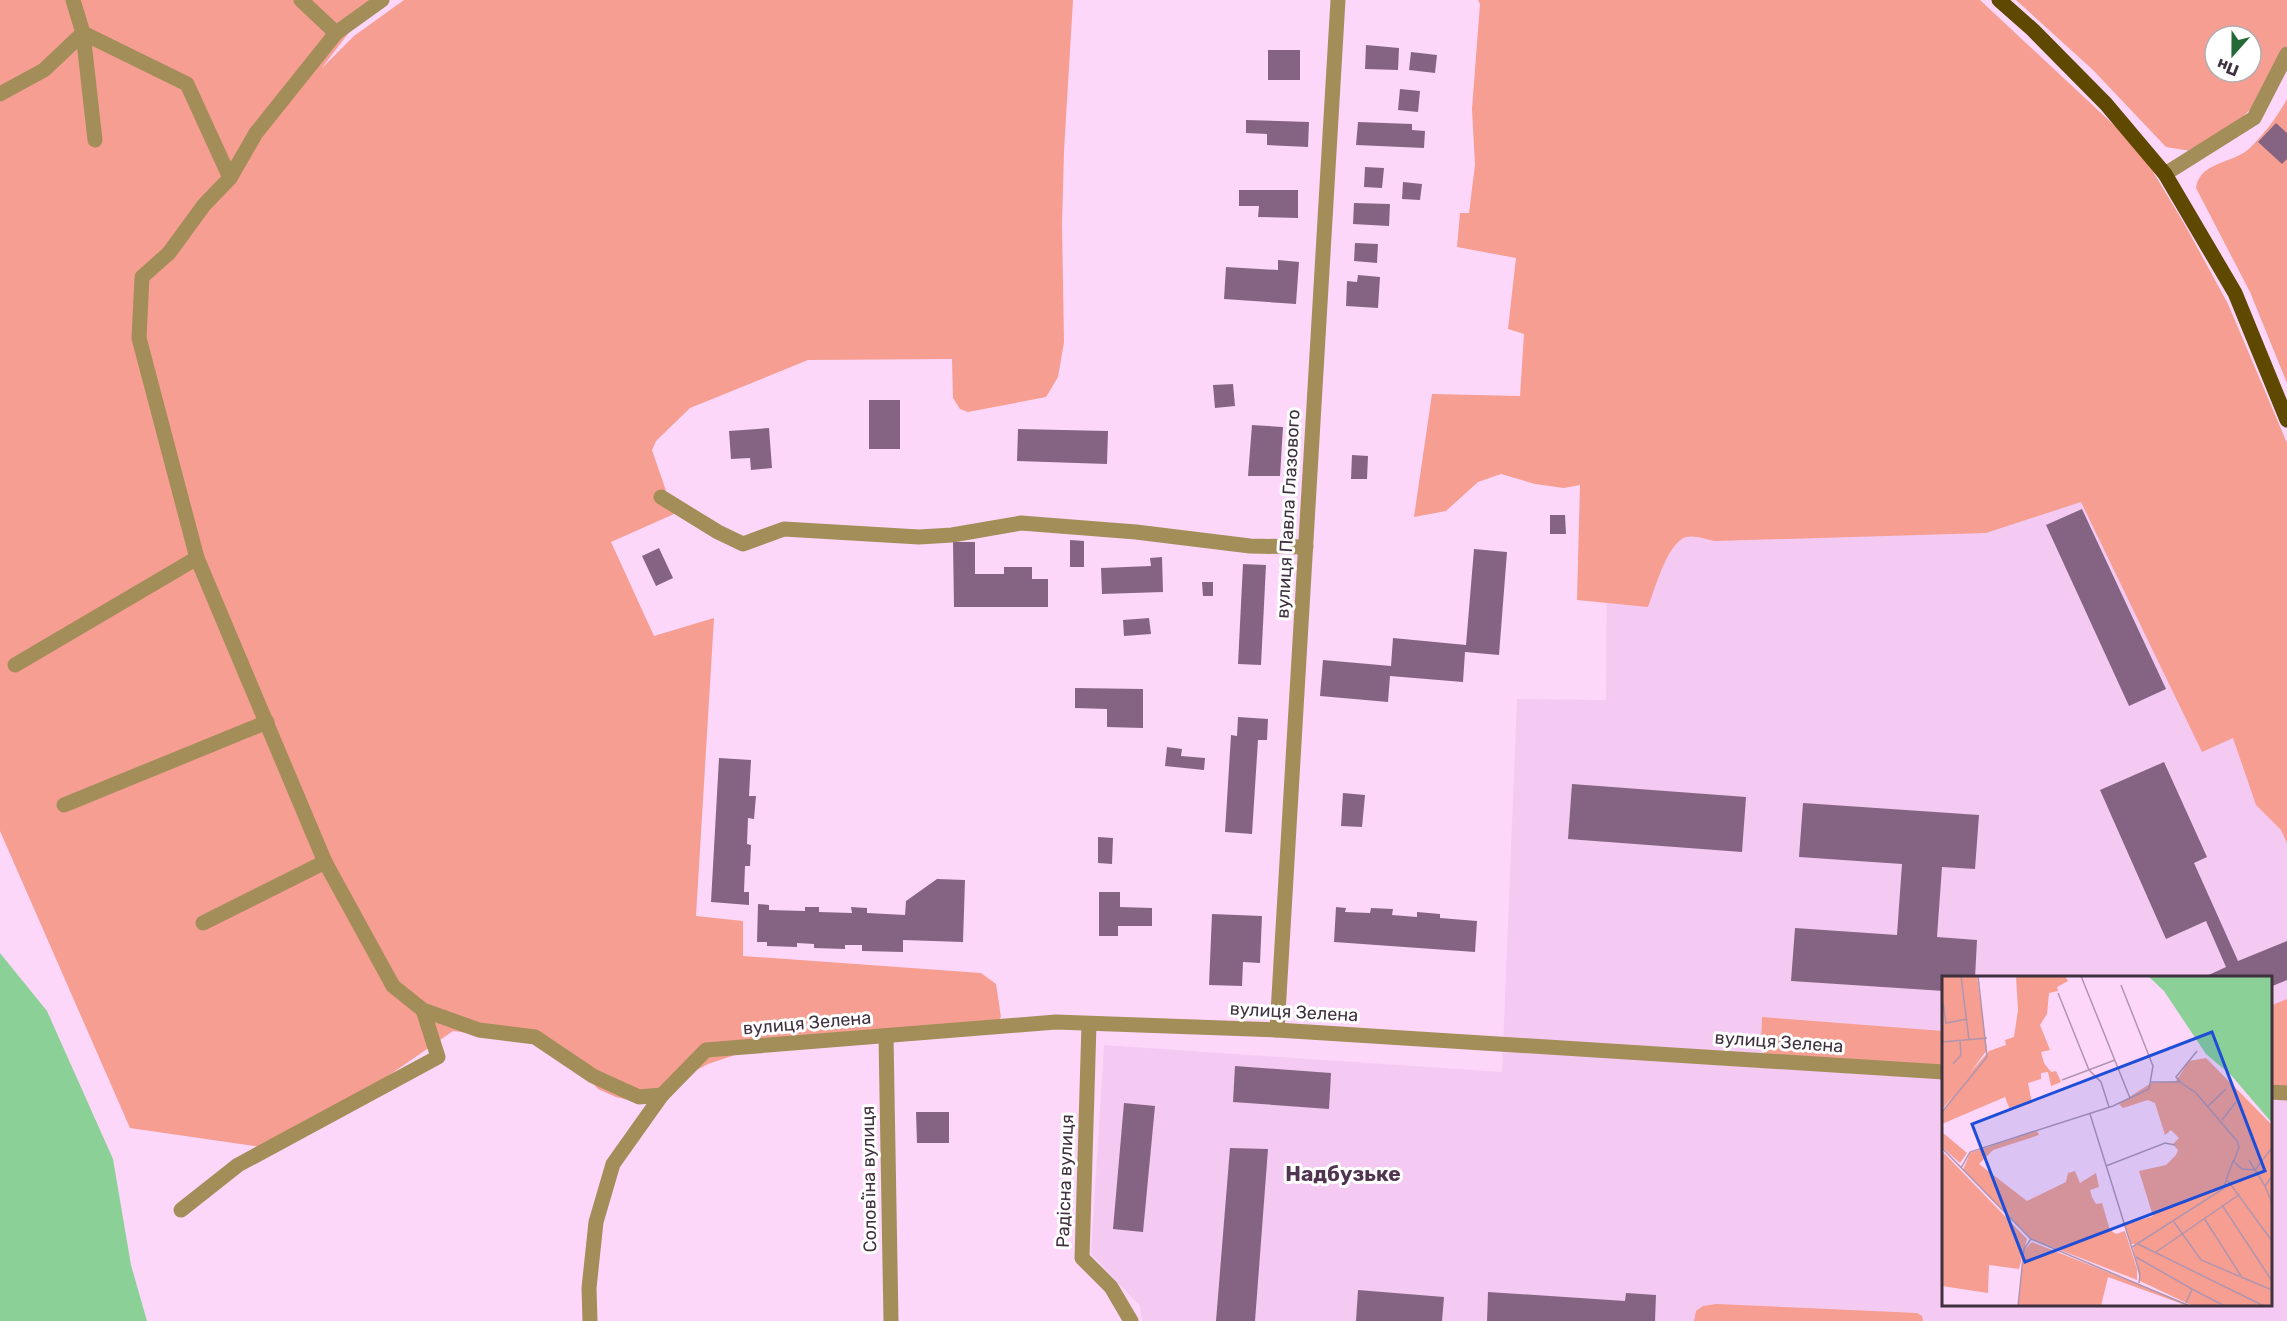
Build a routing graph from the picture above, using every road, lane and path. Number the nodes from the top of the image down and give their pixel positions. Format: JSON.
{"nodes":[{"id":1,"x":73,"y":0,"type":"edge"},
{"id":2,"x":301,"y":0,"type":"edge"},
{"id":3,"x":382,"y":0,"type":"edge"},
{"id":4,"x":1338,"y":0,"type":"edge"},
{"id":5,"x":1999,"y":0,"type":"edge"},
{"id":6,"x":83,"y":33,"type":"junction"},
{"id":7,"x":336,"y":33,"type":"junction"},
{"id":8,"x":2287,"y":54,"type":"edge"},
{"id":9,"x":0,"y":94,"type":"edge"},
{"id":10,"x":95,"y":140,"type":"dead end"},
{"id":11,"x":2165,"y":174,"type":"junction"},
{"id":12,"x":230,"y":178,"type":"junction"},
{"id":13,"x":2287,"y":420,"type":"edge"},
{"id":14,"x":661,"y":497,"type":"dead end"},
{"id":15,"x":1306,"y":547,"type":"junction"},
{"id":16,"x":197,"y":558,"type":"junction"},
{"id":17,"x":15,"y":665,"type":"dead end"},
{"id":18,"x":267,"y":722,"type":"junction"},
{"id":19,"x":64,"y":805,"type":"dead end"},
{"id":20,"x":325,"y":862,"type":"junction"},
{"id":21,"x":203,"y":924,"type":"dead end"},
{"id":22,"x":423,"y":1011,"type":"junction"},
{"id":23,"x":1089,"y":1024,"type":"junction"},
{"id":24,"x":1277,"y":1030,"type":"junction"},
{"id":25,"x":886,"y":1036,"type":"junction"},
{"id":26,"x":1942,"y":1072,"type":"edge"},
{"id":27,"x":2272,"y":1092,"type":"edge"},
{"id":28,"x":2287,"y":1094,"type":"edge"},
{"id":29,"x":662,"y":1095,"type":"junction"},
{"id":30,"x":181,"y":1210,"type":"dead end"},
{"id":31,"x":590,"y":1321,"type":"edge"},
{"id":32,"x":891,"y":1321,"type":"edge"},
{"id":33,"x":1131,"y":1321,"type":"edge"}],
"edges":[{"from":1,"to":6,"type":"street"},
{"from":2,"to":7,"type":"street"},
{"from":3,"to":7,"type":"street"},
{"from":4,"to":15,"type":"street","name":"вулиця Павла Глазового"},
{"from":5,"to":11,"type":"main road"},
{"from":6,"to":9,"type":"street"},
{"from":6,"to":10,"type":"street"},
{"from":6,"to":12,"type":"street"},
{"from":7,"to":12,"type":"street"},
{"from":8,"to":11,"type":"street"},
{"from":11,"to":13,"type":"main road"},
{"from":12,"to":16,"type":"street"},
{"from":14,"to":15,"type":"street"},
{"from":15,"to":24,"type":"street","name":"вулиця Павла Глазового"},
{"from":16,"to":17,"type":"street"},
{"from":16,"to":18,"type":"street"},
{"from":18,"to":19,"type":"street"},
{"from":18,"to":20,"type":"street"},
{"from":20,"to":21,"type":"street"},
{"from":20,"to":22,"type":"street"},
{"from":22,"to":29,"type":"street"},
{"from":22,"to":30,"type":"street"},
{"from":23,"to":24,"type":"street","name":"вулиця Зелена"},
{"from":23,"to":25,"type":"street","name":"вулиця Зелена"},
{"from":23,"to":33,"type":"street","name":"Радісна вулиця"},
{"from":24,"to":26,"type":"street","name":"вулиця Зелена"},
{"from":25,"to":29,"type":"street","name":"вулиця Зелена"},
{"from":25,"to":32,"type":"street","name":"Соловʼїна вулиця"},
{"from":27,"to":28,"type":"street"},
{"from":29,"to":31,"type":"street","name":"вулиця Зелена"}]}
